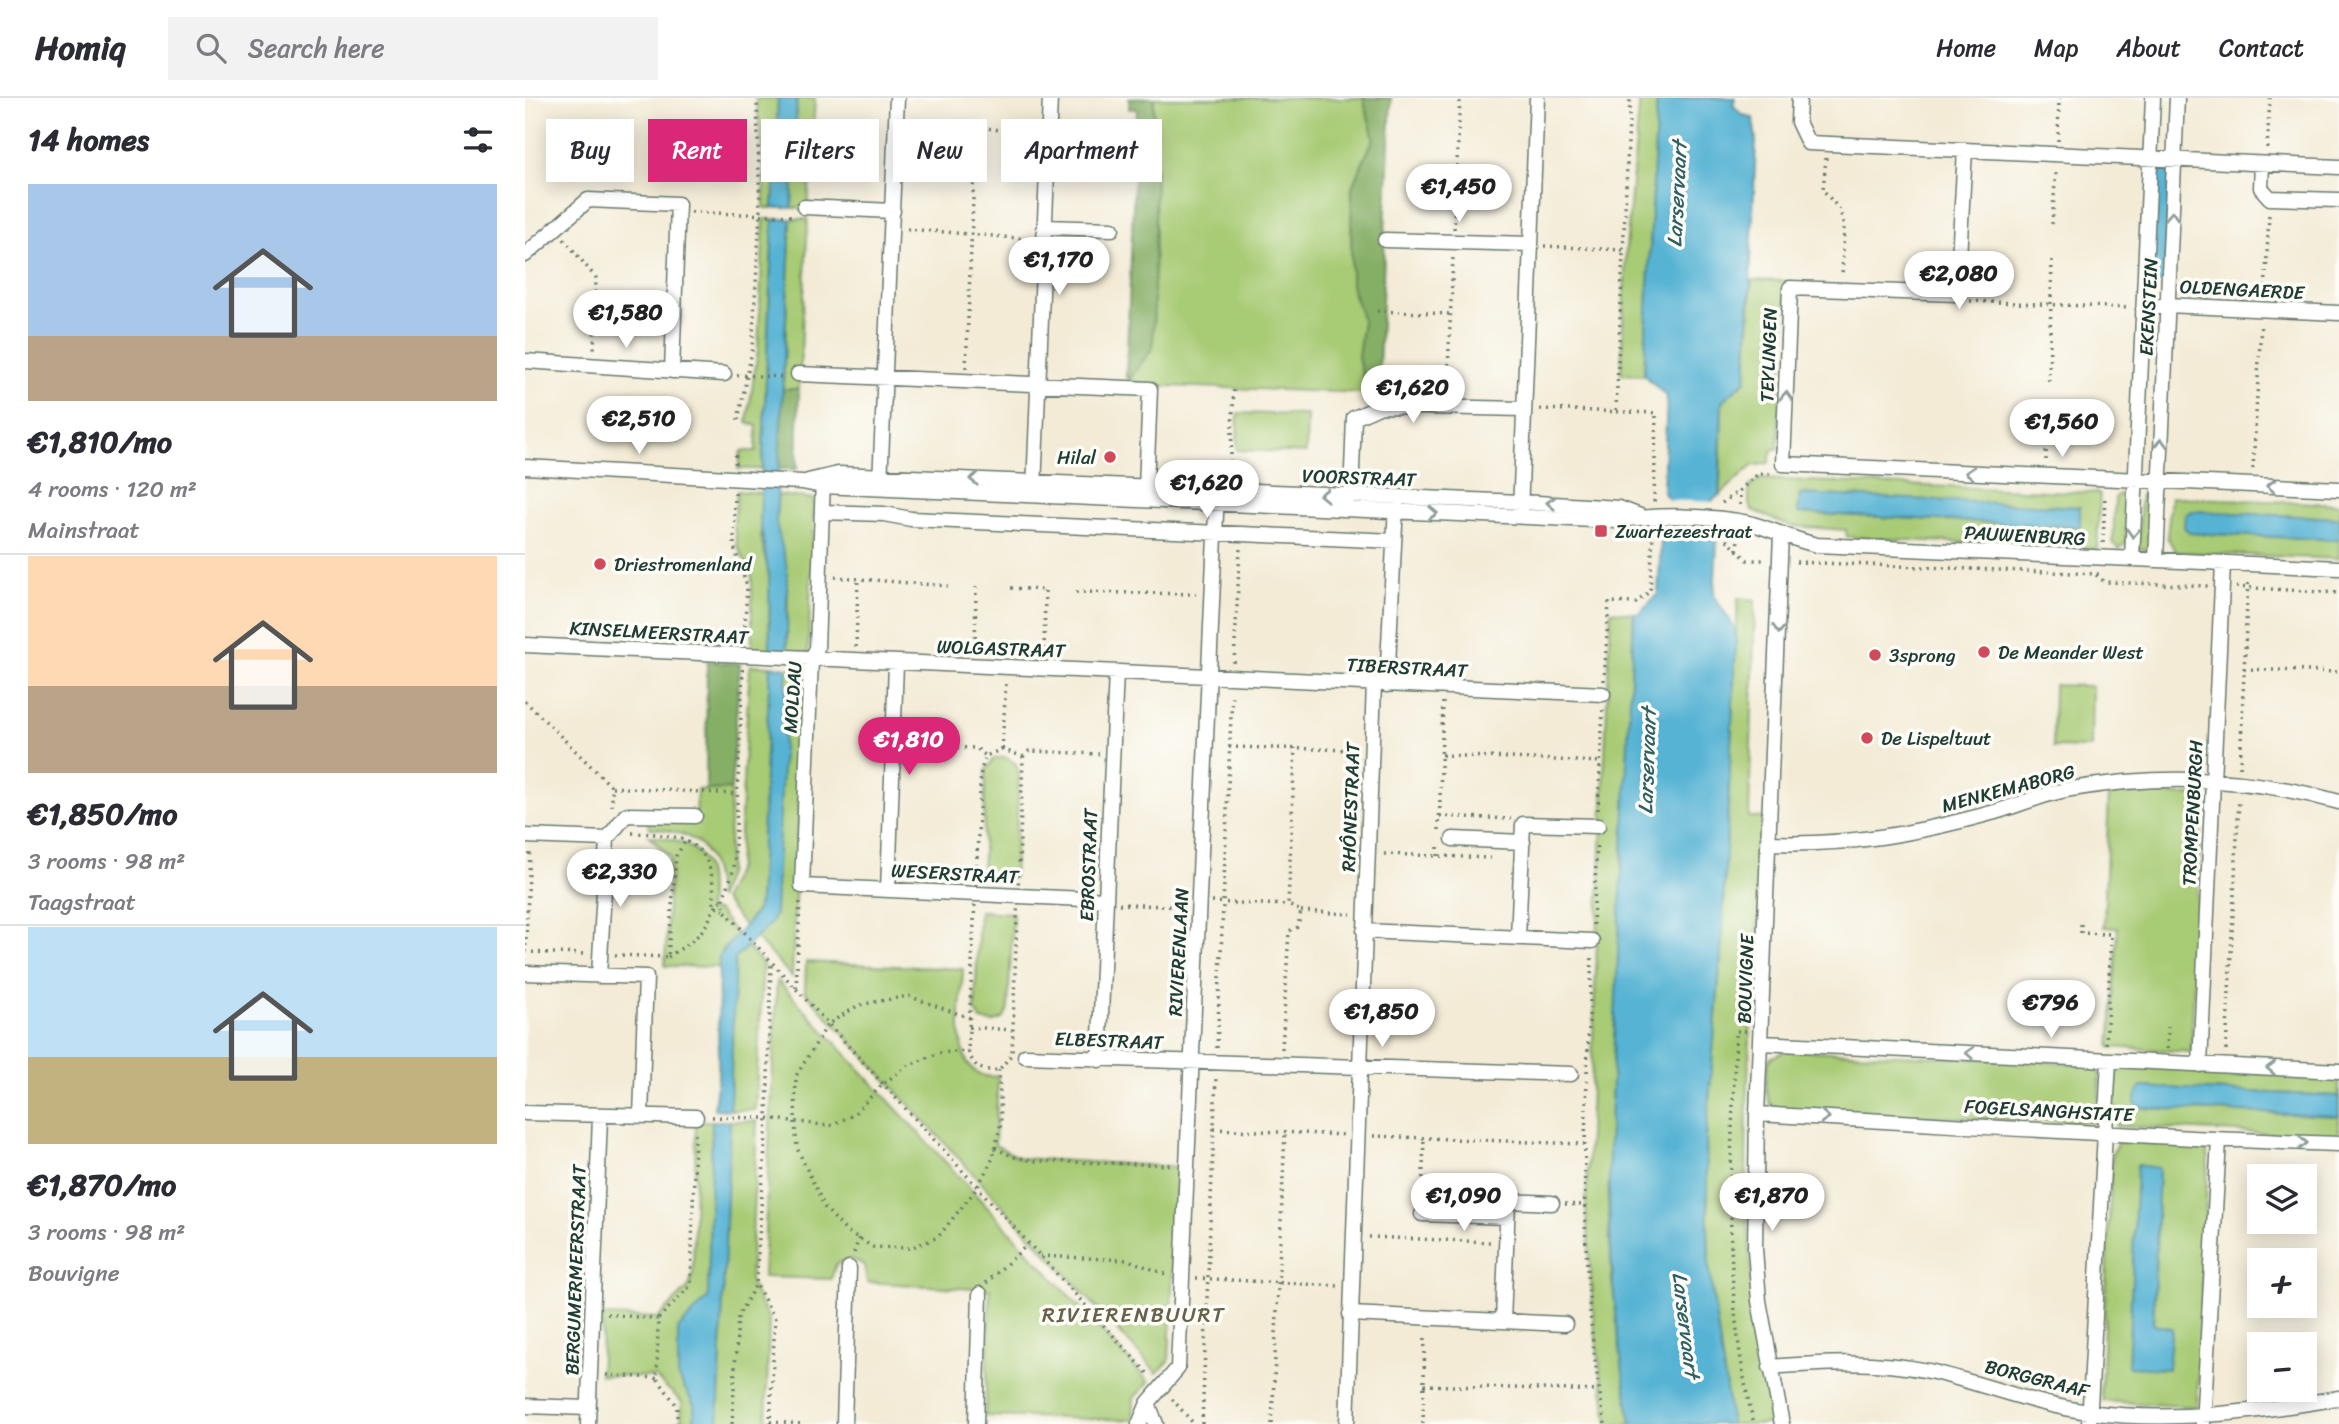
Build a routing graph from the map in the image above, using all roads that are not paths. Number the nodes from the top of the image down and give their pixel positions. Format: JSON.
{"nodes":[{"id":1,"x":897,"y":98,"type":"edge"},
{"id":2,"x":1050,"y":98,"type":"edge"},
{"id":3,"x":1537,"y":98,"type":"edge"},
{"id":4,"x":1799,"y":98,"type":"edge"},
{"id":5,"x":2153,"y":98,"type":"edge"},
{"id":6,"x":2177,"y":98,"type":"edge"},
{"id":7,"x":1965,"y":150,"type":"junction"},
{"id":8,"x":2150,"y":159,"type":"junction"},
{"id":9,"x":2175,"y":160,"type":"junction"},
{"id":10,"x":2264,"y":164,"type":"junction"},
{"id":11,"x":2339,"y":167,"type":"edge"},
{"id":12,"x":2339,"y":200,"type":"edge"},
{"id":13,"x":804,"y":207,"type":"dead end"},
{"id":14,"x":893,"y":211,"type":"junction"},
{"id":15,"x":1112,"y":229,"type":"dead end"},
{"id":16,"x":1044,"y":234,"type":"junction"},
{"id":17,"x":1385,"y":240,"type":"dead end"},
{"id":18,"x":1531,"y":244,"type":"junction"},
{"id":19,"x":525,"y":255,"type":"edge"},
{"id":20,"x":2167,"y":305,"type":"junction"},
{"id":21,"x":2143,"y":309,"type":"junction"},
{"id":22,"x":2339,"y":313,"type":"edge"},
{"id":23,"x":525,"y":360,"type":"edge"},
{"id":24,"x":672,"y":371,"type":"junction"},
{"id":25,"x":724,"y":374,"type":"road end"},
{"id":26,"x":792,"y":375,"type":"road end"},
{"id":27,"x":885,"y":377,"type":"junction"},
{"id":28,"x":1037,"y":384,"type":"junction"},
{"id":29,"x":1524,"y":409,"type":"junction"},
{"id":30,"x":525,"y":467,"type":"edge"},
{"id":31,"x":2135,"y":480,"type":"junction"},
{"id":32,"x":2159,"y":481,"type":"junction"},
{"id":33,"x":822,"y":482,"type":"junction"},
{"id":34,"x":880,"y":482,"type":"junction"},
{"id":35,"x":1034,"y":488,"type":"junction"},
{"id":36,"x":1146,"y":488,"type":"junction"},
{"id":37,"x":2339,"y":489,"type":"edge"},
{"id":38,"x":1351,"y":496,"type":"junction"},
{"id":39,"x":1217,"y":497,"type":"junction"},
{"id":40,"x":1396,"y":505,"type":"junction"},
{"id":41,"x":1520,"y":509,"type":"junction"},
{"id":42,"x":823,"y":512,"type":"junction"},
{"id":43,"x":1714,"y":519,"type":"joint"},
{"id":44,"x":1216,"y":533,"type":"junction"},
{"id":45,"x":1781,"y":534,"type":"junction"},
{"id":46,"x":1394,"y":541,"type":"junction"},
{"id":47,"x":2132,"y":559,"type":"junction"},
{"id":48,"x":2156,"y":560,"type":"junction"},
{"id":49,"x":2223,"y":563,"type":"junction"},
{"id":50,"x":2339,"y":568,"type":"edge"},
{"id":51,"x":525,"y":645,"type":"edge"},
{"id":52,"x":790,"y":659,"type":"joint"},
{"id":53,"x":811,"y":660,"type":"junction"},
{"id":54,"x":896,"y":663,"type":"junction"},
{"id":55,"x":1116,"y":672,"type":"junction"},
{"id":56,"x":1209,"y":676,"type":"junction"},
{"id":57,"x":1381,"y":685,"type":"junction"},
{"id":58,"x":1603,"y":694,"type":"road end"},
{"id":59,"x":2212,"y":782,"type":"junction"},
{"id":60,"x":2339,"y":802,"type":"edge"},
{"id":61,"x":695,"y":816,"type":"dead end"},
{"id":62,"x":1598,"y":826,"type":"road end"},
{"id":63,"x":528,"y":836,"type":"edge"},
{"id":64,"x":607,"y":839,"type":"junction"},
{"id":65,"x":1453,"y":839,"type":"dead end"},
{"id":66,"x":1523,"y":842,"type":"junction"},
{"id":67,"x":1770,"y":843,"type":"junction"},
{"id":68,"x":803,"y":886,"type":"joint"},
{"id":69,"x":888,"y":890,"type":"junction"},
{"id":70,"x":1106,"y":902,"type":"junction"},
{"id":71,"x":1364,"y":931,"type":"junction"},
{"id":72,"x":1518,"y":938,"type":"junction"},
{"id":73,"x":1592,"y":941,"type":"road end"},
{"id":74,"x":525,"y":973,"type":"edge"},
{"id":75,"x":599,"y":976,"type":"junction"},
{"id":76,"x":1762,"y":1037,"type":"junction"},
{"id":77,"x":1025,"y":1056,"type":"dead end"},
{"id":78,"x":1099,"y":1060,"type":"junction"},
{"id":79,"x":2109,"y":1060,"type":"junction"},
{"id":80,"x":1192,"y":1061,"type":"junction"},
{"id":81,"x":1359,"y":1065,"type":"junction"},
{"id":82,"x":2200,"y":1065,"type":"junction"},
{"id":83,"x":2339,"y":1071,"type":"edge"},
{"id":84,"x":1571,"y":1074,"type":"dead end"},
{"id":85,"x":525,"y":1114,"type":"edge"},
{"id":86,"x":1757,"y":1114,"type":"junction"},
{"id":87,"x":641,"y":1116,"type":"junction"},
{"id":88,"x":600,"y":1117,"type":"junction"},
{"id":89,"x":703,"y":1117,"type":"road end"},
{"id":90,"x":2106,"y":1131,"type":"junction"},
{"id":91,"x":2219,"y":1140,"type":"junction"},
{"id":92,"x":2339,"y":1144,"type":"edge"},
{"id":93,"x":1552,"y":1203,"type":"dead end"},
{"id":94,"x":1422,"y":1214,"type":"road end"},
{"id":95,"x":1507,"y":1217,"type":"junction"},
{"id":96,"x":849,"y":1268,"type":"dead end"},
{"id":97,"x":980,"y":1294,"type":"road end"},
{"id":98,"x":1350,"y":1314,"type":"junction"},
{"id":99,"x":1503,"y":1321,"type":"junction"},
{"id":100,"x":1565,"y":1324,"type":"dead end"},
{"id":101,"x":1770,"y":1367,"type":"junction"},
{"id":102,"x":2339,"y":1398,"type":"edge"},
{"id":103,"x":1148,"y":1404,"type":"junction"},
{"id":104,"x":525,"y":1406,"type":"edge"},
{"id":105,"x":589,"y":1408,"type":"junction"},
{"id":106,"x":2089,"y":1418,"type":"edge"},
{"id":107,"x":2203,"y":1420,"type":"edge"},
{"id":108,"x":588,"y":1424,"type":"edge"},
{"id":109,"x":843,"y":1424,"type":"edge"},
{"id":110,"x":976,"y":1424,"type":"edge"},
{"id":111,"x":1139,"y":1424,"type":"edge"},
{"id":112,"x":1156,"y":1424,"type":"edge"},
{"id":113,"x":1347,"y":1424,"type":"edge"},
{"id":114,"x":1782,"y":1424,"type":"edge"}],
"edges":[{"from":1,"to":14,"type":"street"},
{"from":2,"to":16,"type":"street"},
{"from":3,"to":18,"type":"street"},
{"from":4,"to":7,"type":"street"},
{"from":5,"to":8,"type":"street","name":"EKENSTEIN"},
{"from":6,"to":9,"type":"street","name":"EKENSTEIN"},
{"from":7,"to":8,"type":"street"},
{"from":31,"to":7,"type":"street","name":"TEYLINGEN","one_way":true},
{"from":8,"to":9,"type":"street"},
{"from":8,"to":21,"type":"street","name":"EKENSTEIN"},
{"from":9,"to":10,"type":"street"},
{"from":20,"to":9,"type":"street","name":"EKENSTEIN","one_way":true},
{"from":10,"to":11,"type":"street"},
{"from":10,"to":12,"type":"street"},
{"from":13,"to":14,"type":"street"},
{"from":14,"to":27,"type":"street"},
{"from":15,"to":16,"type":"street"},
{"from":16,"to":28,"type":"street"},
{"from":17,"to":18,"type":"street"},
{"from":18,"to":29,"type":"street"},
{"from":19,"to":24,"type":"street"},
{"from":20,"to":21,"type":"street","name":"OLDENGAERDE"},
{"from":20,"to":22,"type":"street","name":"OLDENGAERDE"},
{"from":32,"to":20,"type":"street","name":"EKENSTEIN","one_way":true},
{"from":21,"to":31,"type":"street","name":"EKENSTEIN"},
{"from":23,"to":24,"type":"street"},
{"from":24,"to":25,"type":"street"},
{"from":26,"to":27,"type":"street"},
{"from":27,"to":28,"type":"street"},
{"from":27,"to":34,"type":"street"},
{"from":28,"to":35,"type":"street"},
{"from":28,"to":36,"type":"street"},
{"from":29,"to":38,"type":"street"},
{"from":29,"to":41,"type":"street"},
{"from":30,"to":33,"type":"street","name":"VOORSTRAAT"},
{"from":31,"to":32,"type":"street"},
{"from":31,"to":47,"type":"street","name":"EKENSTEIN","one_way":true},
{"from":37,"to":32,"type":"street","one_way":true},
{"from":32,"to":48,"type":"street","name":"EKENSTEIN"},
{"from":33,"to":34,"type":"street","name":"VOORSTRAAT"},
{"from":33,"to":42,"type":"street"},
{"from":34,"to":35,"type":"street","name":"VOORSTRAAT"},
{"from":35,"to":36,"type":"street","name":"VOORSTRAAT"},
{"from":35,"to":39,"type":"street","name":"VOORSTRAAT"},
{"from":36,"to":39,"type":"street","name":"VOORSTRAAT"},
{"from":38,"to":39,"type":"street","name":"VOORSTRAAT","one_way":true},
{"from":38,"to":40,"type":"street","name":"VOORSTRAAT"},
{"from":39,"to":40,"type":"street","name":"VOORSTRAAT"},
{"from":39,"to":44,"type":"street","name":"RIVIERENLAAN"},
{"from":40,"to":41,"type":"street","name":"VOORSTRAAT"},
{"from":40,"to":46,"type":"street","name":"RHÔNESTRAAT"},
{"from":41,"to":43,"type":"street","name":"VOORSTRAAT"},
{"from":42,"to":44,"type":"street"},
{"from":42,"to":53,"type":"street","name":"MOLDAU"},
{"from":43,"to":45,"type":"street","name":"PAUWENBURG"},
{"from":44,"to":46,"type":"street"},
{"from":44,"to":56,"type":"street","name":"RIVIERENLAAN"},
{"from":45,"to":47,"type":"street","name":"PAUWENBURG"},
{"from":45,"to":67,"type":"street","name":"BOUVIGNE","one_way":true},
{"from":46,"to":57,"type":"street","name":"RHÔNESTRAAT"},
{"from":47,"to":48,"type":"street","name":"PAUWENBURG"},
{"from":48,"to":49,"type":"street","name":"PAUWENBURG"},
{"from":49,"to":50,"type":"street","name":"PAUWENBURG"},
{"from":49,"to":59,"type":"street","name":"TROMPENBURGH"},
{"from":51,"to":52,"type":"street","name":"KINSELMEERSTRAAT"},
{"from":52,"to":53,"type":"street","name":"WOLGASTRAAT"},
{"from":53,"to":54,"type":"street","name":"WOLGASTRAAT"},
{"from":53,"to":68,"type":"street","name":"MOLDAU"},
{"from":54,"to":55,"type":"street","name":"WOLGASTRAAT"},
{"from":54,"to":69,"type":"street"},
{"from":55,"to":56,"type":"street","name":"WOLGASTRAAT"},
{"from":55,"to":70,"type":"street","name":"EBROSTRAAT"},
{"from":56,"to":57,"type":"street","name":"TIBERSTRAAT"},
{"from":56,"to":80,"type":"street","name":"RIVIERENLAAN"},
{"from":57,"to":58,"type":"street","name":"TIBERSTRAAT"},
{"from":57,"to":71,"type":"street","name":"RHÔNESTRAAT"},
{"from":59,"to":60,"type":"street","name":"MENKEMABORG"},
{"from":59,"to":67,"type":"street","name":"MENKEMABORG"},
{"from":59,"to":82,"type":"street","name":"TROMPENBURGH"},
{"from":61,"to":64,"type":"street"},
{"from":62,"to":66,"type":"street"},
{"from":63,"to":64,"type":"street"},
{"from":64,"to":75,"type":"street"},
{"from":65,"to":66,"type":"street"},
{"from":66,"to":72,"type":"street"},
{"from":67,"to":76,"type":"street","name":"BOUVIGNE"},
{"from":68,"to":69,"type":"street","name":"WESERSTRAAT"},
{"from":69,"to":70,"type":"street","name":"WESERSTRAAT"},
{"from":70,"to":78,"type":"street","name":"EBROSTRAAT"},
{"from":71,"to":72,"type":"street"},
{"from":71,"to":81,"type":"street","name":"RHÔNESTRAAT"},
{"from":72,"to":73,"type":"street"},
{"from":74,"to":75,"type":"street"},
{"from":75,"to":87,"type":"street"},
{"from":79,"to":76,"type":"street","one_way":true},
{"from":76,"to":86,"type":"street","name":"BOUVIGNE"},
{"from":77,"to":78,"type":"street","name":"ELBESTRAAT"},
{"from":78,"to":80,"type":"street","name":"ELBESTRAAT"},
{"from":79,"to":82,"type":"street"},
{"from":79,"to":90,"type":"street"},
{"from":80,"to":81,"type":"street","name":"ELBESTRAAT"},
{"from":80,"to":103,"type":"street","name":"RIVIERENLAAN"},
{"from":81,"to":84,"type":"street","name":"ELBESTRAAT"},
{"from":81,"to":98,"type":"street","name":"RHÔNESTRAAT"},
{"from":83,"to":82,"type":"street","one_way":true},
{"from":85,"to":88,"type":"street"},
{"from":86,"to":90,"type":"street","name":"FOGELSANGHSTATE","one_way":true},
{"from":86,"to":101,"type":"street","name":"BOUVIGNE"},
{"from":87,"to":88,"type":"street"},
{"from":87,"to":89,"type":"street"},
{"from":88,"to":105,"type":"street","name":"BERGUMERMEERSTRAAT"},
{"from":90,"to":91,"type":"street","name":"FOGELSANGHSTATE"},
{"from":90,"to":106,"type":"street"},
{"from":91,"to":92,"type":"street","name":"FOGELSANGHSTATE","one_way":true},
{"from":91,"to":107,"type":"street"},
{"from":93,"to":95,"type":"street"},
{"from":94,"to":95,"type":"street"},
{"from":95,"to":99,"type":"street"},
{"from":96,"to":109,"type":"street"},
{"from":97,"to":110,"type":"street"},
{"from":98,"to":99,"type":"street"},
{"from":98,"to":113,"type":"street","name":"RHÔNESTRAAT"},
{"from":99,"to":100,"type":"street"},
{"from":101,"to":106,"type":"street","name":"BORGGRAAF"},
{"from":101,"to":114,"type":"street","name":"BOUVIGNE"},
{"from":102,"to":107,"type":"street","name":"BORGGRAAF"},
{"from":103,"to":111,"type":"street","name":"RIVIERENLAAN"},
{"from":103,"to":112,"type":"street"},
{"from":104,"to":105,"type":"street"},
{"from":105,"to":108,"type":"street","name":"BERGUMERMEERSTRAAT"},
{"from":106,"to":107,"type":"street","name":"BORGGRAAF"}]}
